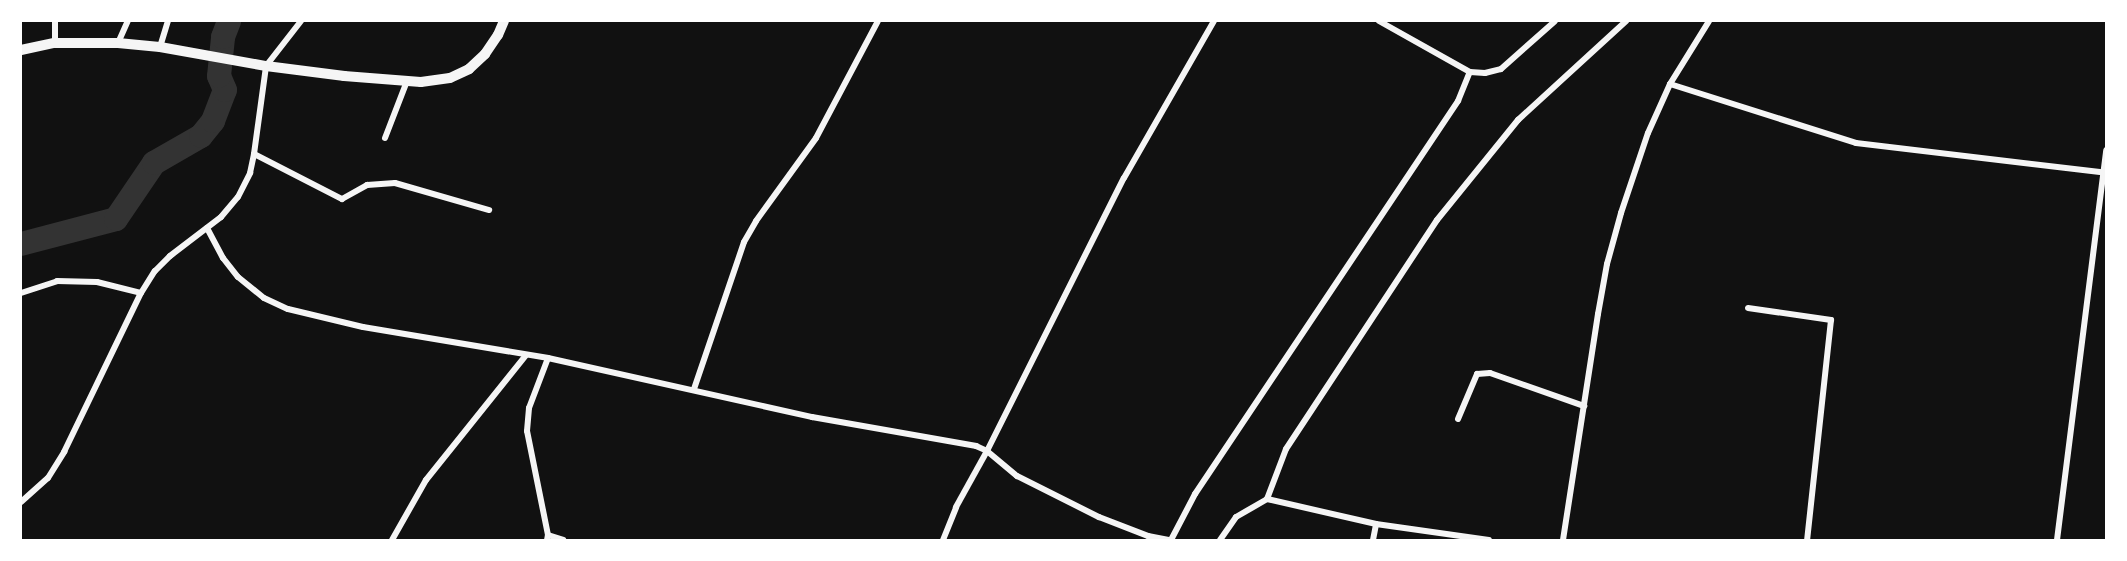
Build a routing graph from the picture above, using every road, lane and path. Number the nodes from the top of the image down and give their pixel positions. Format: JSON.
{"nodes":[{"id":1,"x":55,"y":21,"type":"edge"},
{"id":2,"x":128,"y":21,"type":"edge"},
{"id":3,"x":168,"y":21,"type":"edge"},
{"id":4,"x":301,"y":21,"type":"edge"},
{"id":5,"x":504,"y":21,"type":"edge"},
{"id":6,"x":878,"y":21,"type":"edge"},
{"id":7,"x":1214,"y":21,"type":"edge"},
{"id":8,"x":1379,"y":21,"type":"edge"},
{"id":9,"x":1555,"y":21,"type":"edge"},
{"id":10,"x":1626,"y":21,"type":"edge"},
{"id":11,"x":1708,"y":21,"type":"edge"},
{"id":12,"x":55,"y":43,"type":"junction"},
{"id":13,"x":118,"y":43,"type":"junction"},
{"id":14,"x":160,"y":47,"type":"junction"},
{"id":15,"x":21,"y":50,"type":"edge"},
{"id":16,"x":266,"y":66,"type":"junction"},
{"id":17,"x":1470,"y":72,"type":"junction"},
{"id":18,"x":407,"y":81,"type":"junction"},
{"id":19,"x":1670,"y":84,"type":"junction"},
{"id":20,"x":385,"y":138,"type":"dead end"},
{"id":21,"x":2106,"y":150,"type":"edge"},
{"id":22,"x":254,"y":154,"type":"junction"},
{"id":23,"x":2104,"y":173,"type":"edge"},
{"id":24,"x":489,"y":210,"type":"dead end"},
{"id":25,"x":207,"y":228,"type":"junction"},
{"id":26,"x":21,"y":293,"type":"edge"},
{"id":27,"x":141,"y":293,"type":"junction"},
{"id":28,"x":1748,"y":308,"type":"dead end"},
{"id":29,"x":526,"y":355,"type":"junction"},
{"id":30,"x":548,"y":358,"type":"junction"},
{"id":31,"x":693,"y":389,"type":"junction"},
{"id":32,"x":1584,"y":406,"type":"junction"},
{"id":33,"x":1458,"y":419,"type":"dead end"},
{"id":34,"x":987,"y":451,"type":"junction"},
{"id":35,"x":1267,"y":499,"type":"junction"},
{"id":36,"x":21,"y":502,"type":"edge"},
{"id":37,"x":1376,"y":524,"type":"junction"},
{"id":38,"x":548,"y":538,"type":"edge"},
{"id":39,"x":392,"y":540,"type":"edge"},
{"id":40,"x":563,"y":540,"type":"edge"},
{"id":41,"x":943,"y":540,"type":"edge"},
{"id":42,"x":1170,"y":540,"type":"edge"},
{"id":43,"x":1220,"y":540,"type":"edge"},
{"id":44,"x":1373,"y":540,"type":"edge"},
{"id":45,"x":1489,"y":540,"type":"edge"},
{"id":46,"x":1563,"y":540,"type":"edge"},
{"id":47,"x":1807,"y":540,"type":"edge"},
{"id":48,"x":2057,"y":540,"type":"edge"}],
"edges":[{"from":1,"to":12,"type":"street"},
{"from":2,"to":13,"type":"street"},
{"from":3,"to":14,"type":"street"},
{"from":4,"to":16,"type":"street"},
{"from":5,"to":18,"type":"main road"},
{"from":6,"to":31,"type":"street"},
{"from":7,"to":34,"type":"street"},
{"from":8,"to":17,"type":"street"},
{"from":9,"to":17,"type":"street"},
{"from":10,"to":35,"type":"street"},
{"from":11,"to":19,"type":"street"},
{"from":12,"to":13,"type":"main road"},
{"from":12,"to":15,"type":"main road"},
{"from":13,"to":14,"type":"main road"},
{"from":14,"to":16,"type":"main road"},
{"from":16,"to":18,"type":"main road"},
{"from":16,"to":22,"type":"street"},
{"from":17,"to":42,"type":"street"},
{"from":18,"to":20,"type":"street"},
{"from":19,"to":23,"type":"street"},
{"from":19,"to":32,"type":"street"},
{"from":21,"to":23,"type":"street"},
{"from":22,"to":24,"type":"street"},
{"from":22,"to":25,"type":"street"},
{"from":23,"to":48,"type":"street"},
{"from":25,"to":27,"type":"street"},
{"from":25,"to":29,"type":"street"},
{"from":26,"to":27,"type":"street"},
{"from":27,"to":36,"type":"street"},
{"from":28,"to":47,"type":"street"},
{"from":29,"to":30,"type":"street"},
{"from":29,"to":39,"type":"street"},
{"from":30,"to":31,"type":"street"},
{"from":30,"to":38,"type":"street"},
{"from":31,"to":34,"type":"street"},
{"from":32,"to":33,"type":"street"},
{"from":32,"to":46,"type":"street"},
{"from":34,"to":41,"type":"street"},
{"from":34,"to":42,"type":"street"},
{"from":35,"to":37,"type":"street"},
{"from":35,"to":43,"type":"street"},
{"from":37,"to":44,"type":"street"},
{"from":37,"to":45,"type":"street"},
{"from":38,"to":40,"type":"street"}]}
